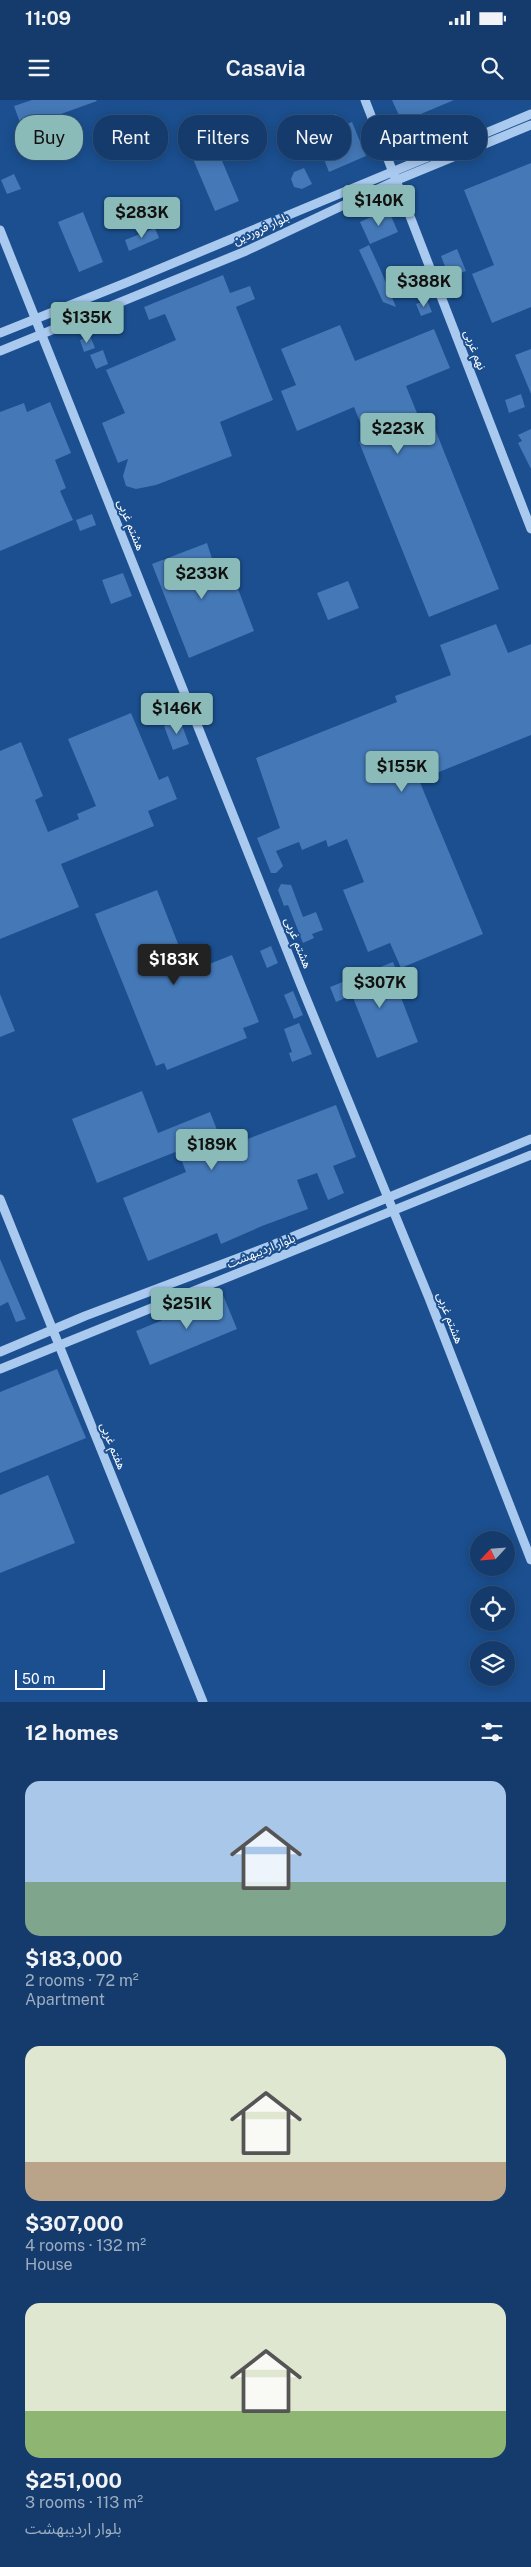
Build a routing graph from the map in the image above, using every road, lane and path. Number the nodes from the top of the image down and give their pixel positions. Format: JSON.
{"nodes":[{"id":1,"x":365,"y":100,"type":"edge"},
{"id":2,"x":531,"y":114,"type":"edge"},
{"id":3,"x":531,"y":125,"type":"edge"},
{"id":4,"x":395,"y":176,"type":"junction"},
{"id":5,"x":0,"y":230,"type":"edge"},
{"id":6,"x":35,"y":318,"type":"junction"},
{"id":7,"x":0,"y":333,"type":"edge"},
{"id":8,"x":42,"y":334,"type":"junction"},
{"id":9,"x":0,"y":351,"type":"edge"},
{"id":10,"x":531,"y":529,"type":"edge"},
{"id":11,"x":531,"y":1139,"type":"edge"},
{"id":12,"x":531,"y":1155,"type":"edge"},
{"id":13,"x":387,"y":1198,"type":"junction"},
{"id":14,"x":0,"y":1199,"type":"edge"},
{"id":15,"x":393,"y":1211,"type":"junction"},
{"id":16,"x":54,"y":1329,"type":"junction"},
{"id":17,"x":60,"y":1345,"type":"junction"},
{"id":18,"x":0,"y":1352,"type":"edge"},
{"id":19,"x":0,"y":1369,"type":"edge"},
{"id":20,"x":531,"y":1560,"type":"edge"},
{"id":21,"x":202,"y":1702,"type":"edge"}],
"edges":[{"from":1,"to":4,"type":"street","name":"نهم غربی"},
{"from":2,"to":4,"type":"street","name":"بلوار فروردین"},
{"from":3,"to":4,"type":"street","name":"بلوار فروردین"},
{"from":4,"to":6,"type":"street","name":"بلوار فروردین"},
{"from":4,"to":8,"type":"street","name":"بلوار فروردین"},
{"from":4,"to":10,"type":"street","name":"نهم غربی"},
{"from":5,"to":6,"type":"street","name":"هشتم غربی"},
{"from":6,"to":7,"type":"street","name":"بلوار فروردین"},
{"from":6,"to":8,"type":"street","name":"هشتم غربی"},
{"from":8,"to":9,"type":"street","name":"بلوار فروردین"},
{"from":8,"to":13,"type":"street","name":"هشتم غربی"},
{"from":11,"to":13,"type":"street","name":"بلوار اردیبهشت"},
{"from":12,"to":15,"type":"street","name":"بلوار اردیبهشت"},
{"from":13,"to":15,"type":"street","name":"هشتم غربی"},
{"from":13,"to":16,"type":"street","name":"بلوار اردیبهشت"},
{"from":14,"to":16,"type":"street","name":"هفتم غربی"},
{"from":15,"to":17,"type":"street","name":"بلوار اردیبهشت"},
{"from":15,"to":20,"type":"street","name":"هشتم غربی"},
{"from":16,"to":17,"type":"street","name":"هفتم غربی"},
{"from":16,"to":18,"type":"street","name":"بلوار اردیبهشت"},
{"from":17,"to":19,"type":"street","name":"بلوار اردیبهشت"},
{"from":17,"to":21,"type":"street","name":"هفتم غربی"}]}
